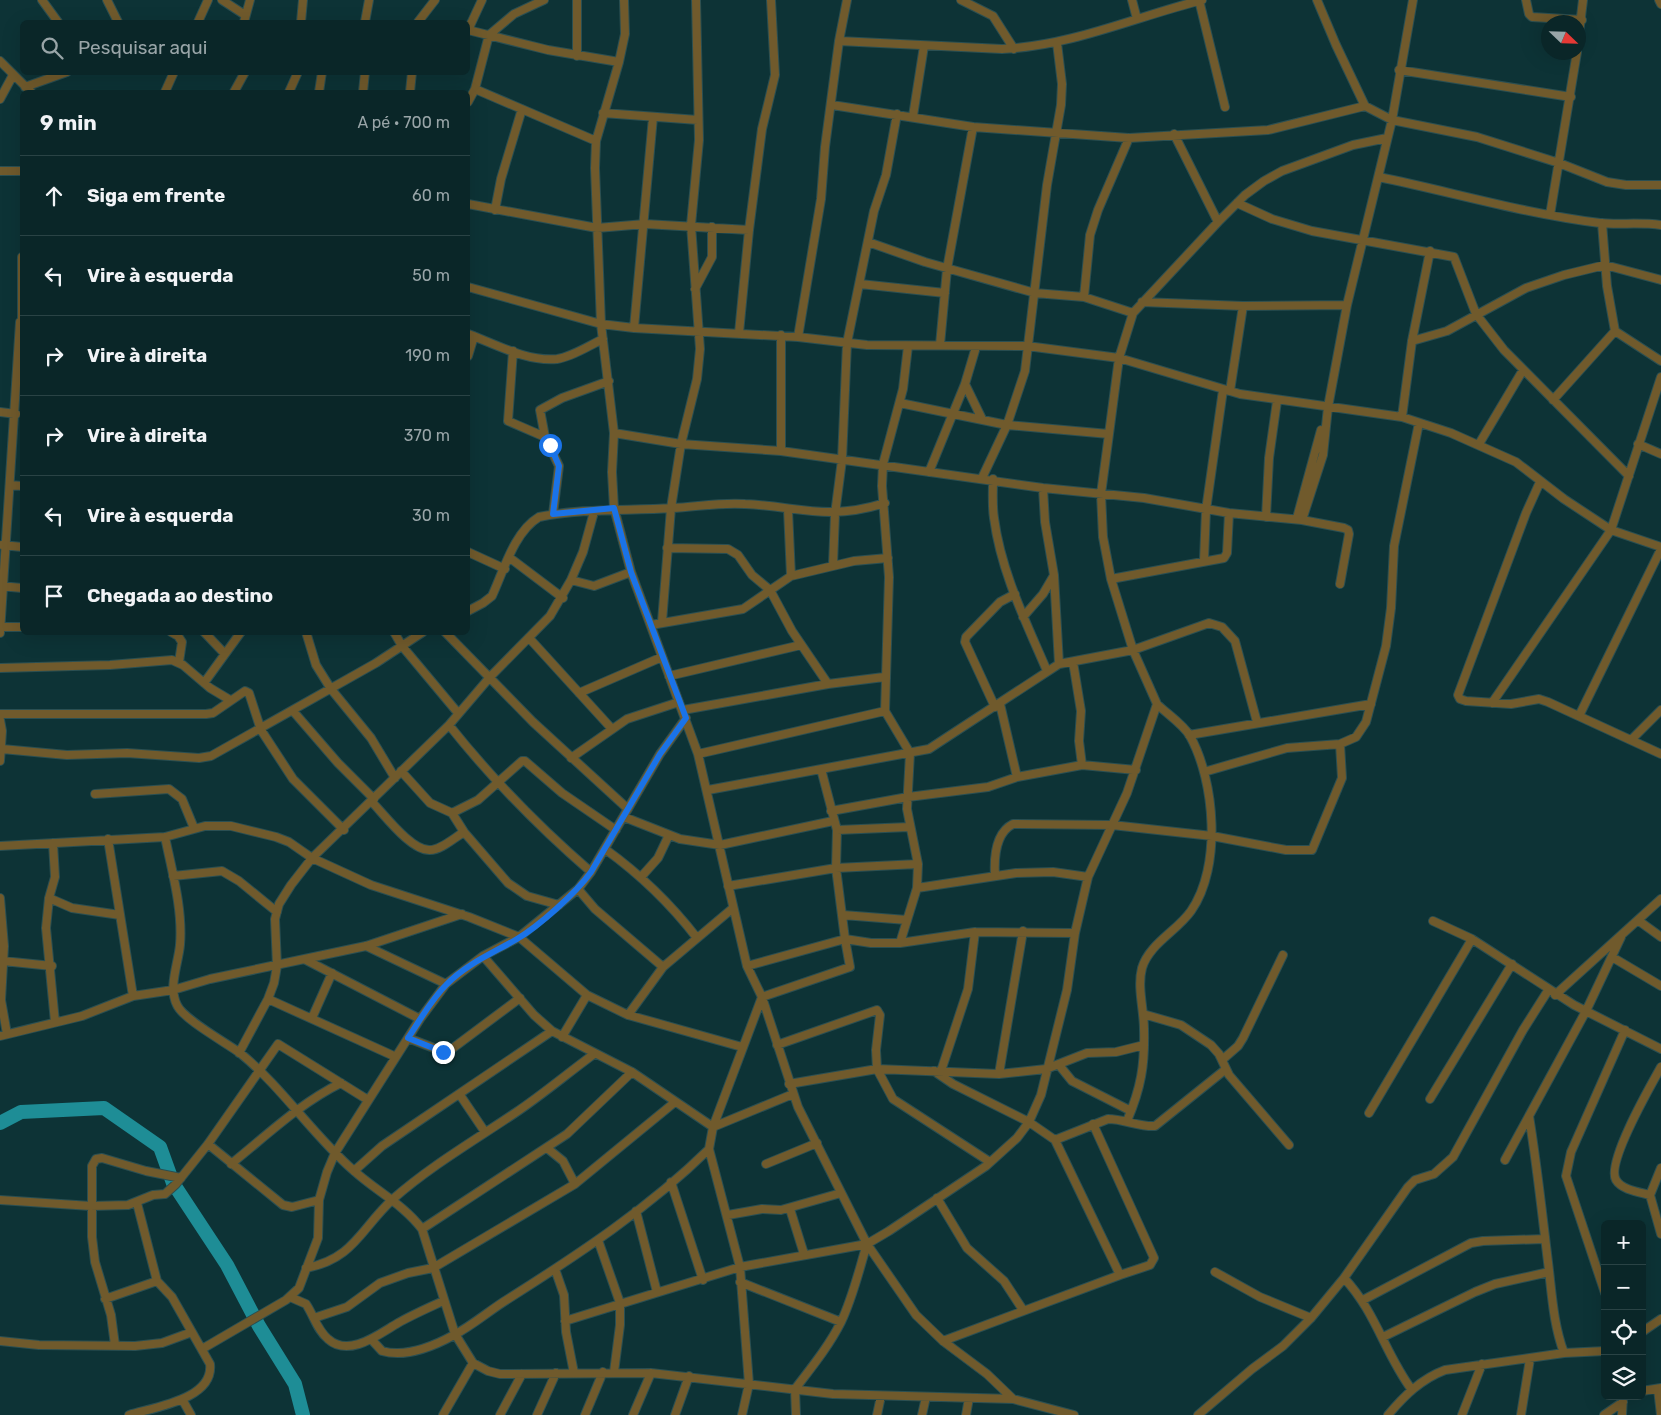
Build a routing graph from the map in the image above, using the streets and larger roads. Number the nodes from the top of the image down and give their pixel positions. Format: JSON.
{"nodes":[{"id":1,"x":42,"y":0,"type":"edge"},
{"id":2,"x":106,"y":0,"type":"edge"},
{"id":3,"x":208,"y":0,"type":"edge"},
{"id":4,"x":222,"y":0,"type":"edge"},
{"id":5,"x":250,"y":0,"type":"edge"},
{"id":6,"x":303,"y":0,"type":"edge"},
{"id":7,"x":369,"y":0,"type":"edge"},
{"id":8,"x":435,"y":0,"type":"edge"},
{"id":9,"x":482,"y":0,"type":"edge"},
{"id":10,"x":544,"y":0,"type":"edge"},
{"id":11,"x":577,"y":0,"type":"edge"},
{"id":12,"x":624,"y":0,"type":"edge"},
{"id":13,"x":696,"y":0,"type":"edge"},
{"id":14,"x":771,"y":0,"type":"edge"},
{"id":15,"x":847,"y":0,"type":"edge"},
{"id":16,"x":961,"y":0,"type":"edge"},
{"id":17,"x":1132,"y":0,"type":"edge"},
{"id":18,"x":1200,"y":0,"type":"edge"},
{"id":19,"x":1317,"y":0,"type":"edge"},
{"id":20,"x":1414,"y":0,"type":"edge"},
{"id":21,"x":1526,"y":0,"type":"edge"},
{"id":22,"x":1583,"y":0,"type":"edge"},
{"id":23,"x":1659,"y":0,"type":"edge"},
{"id":24,"x":1660,"y":4,"type":"edge"},
{"id":25,"x":1582,"y":15,"type":"edge"},
{"id":26,"x":1541,"y":18,"type":"edge"},
{"id":27,"x":245,"y":19,"type":"edge"},
{"id":28,"x":1137,"y":19,"type":"junction"},
{"id":29,"x":57,"y":20,"type":"edge"},
{"id":30,"x":117,"y":20,"type":"edge"},
{"id":31,"x":199,"y":20,"type":"edge"},
{"id":32,"x":301,"y":20,"type":"edge"},
{"id":33,"x":365,"y":20,"type":"edge"},
{"id":34,"x":420,"y":20,"type":"edge"},
{"id":35,"x":470,"y":26,"type":"edge"},
{"id":36,"x":470,"y":31,"type":"edge"},
{"id":37,"x":489,"y":36,"type":"junction"},
{"id":38,"x":839,"y":41,"type":"junction"},
{"id":39,"x":1057,"y":43,"type":"junction"},
{"id":40,"x":924,"y":46,"type":"junction"},
{"id":41,"x":1014,"y":49,"type":"junction"},
{"id":42,"x":577,"y":56,"type":"junction"},
{"id":43,"x":1576,"y":60,"type":"edge"},
{"id":44,"x":0,"y":61,"type":"edge"},
{"id":45,"x":619,"y":62,"type":"junction"},
{"id":46,"x":1400,"y":70,"type":"junction"},
{"id":47,"x":13,"y":75,"type":"junction"},
{"id":48,"x":60,"y":75,"type":"edge"},
{"id":49,"x":173,"y":75,"type":"edge"},
{"id":50,"x":243,"y":75,"type":"edge"},
{"id":51,"x":297,"y":75,"type":"edge"},
{"id":52,"x":322,"y":75,"type":"edge"},
{"id":53,"x":365,"y":75,"type":"edge"},
{"id":54,"x":412,"y":75,"type":"edge"},
{"id":55,"x":475,"y":89,"type":"junction"},
{"id":56,"x":28,"y":90,"type":"edge"},
{"id":57,"x":166,"y":90,"type":"edge"},
{"id":58,"x":235,"y":90,"type":"edge"},
{"id":59,"x":290,"y":90,"type":"edge"},
{"id":60,"x":319,"y":90,"type":"edge"},
{"id":61,"x":363,"y":90,"type":"edge"},
{"id":62,"x":410,"y":90,"type":"edge"},
{"id":63,"x":1571,"y":97,"type":"junction"},
{"id":64,"x":470,"y":98,"type":"edge"},
{"id":65,"x":0,"y":99,"type":"edge"},
{"id":66,"x":832,"y":106,"type":"junction"},
{"id":67,"x":1365,"y":106,"type":"junction"},
{"id":68,"x":1225,"y":107,"type":"dead end"},
{"id":69,"x":522,"y":109,"type":"junction"},
{"id":70,"x":603,"y":113,"type":"junction"},
{"id":71,"x":897,"y":114,"type":"junction"},
{"id":72,"x":913,"y":116,"type":"junction"},
{"id":73,"x":653,"y":117,"type":"junction"},
{"id":74,"x":698,"y":120,"type":"junction"},
{"id":75,"x":1392,"y":120,"type":"junction"},
{"id":76,"x":973,"y":127,"type":"junction"},
{"id":77,"x":1056,"y":131,"type":"junction"},
{"id":78,"x":1174,"y":134,"type":"junction"},
{"id":79,"x":1129,"y":138,"type":"junction"},
{"id":80,"x":1387,"y":138,"type":"junction"},
{"id":81,"x":596,"y":141,"type":"junction"},
{"id":82,"x":1559,"y":163,"type":"junction"},
{"id":83,"x":0,"y":171,"type":"edge"},
{"id":84,"x":20,"y":171,"type":"edge"},
{"id":85,"x":1379,"y":177,"type":"junction"},
{"id":86,"x":1661,"y":185,"type":"edge"},
{"id":87,"x":1237,"y":203,"type":"junction"},
{"id":88,"x":470,"y":204,"type":"edge"},
{"id":89,"x":494,"y":210,"type":"junction"},
{"id":90,"x":1550,"y":215,"type":"junction"},
{"id":91,"x":1218,"y":222,"type":"junction"},
{"id":92,"x":1602,"y":223,"type":"junction"},
{"id":93,"x":645,"y":224,"type":"junction"},
{"id":94,"x":691,"y":225,"type":"junction"},
{"id":95,"x":1661,"y":225,"type":"edge"},
{"id":96,"x":712,"y":227,"type":"junction"},
{"id":97,"x":596,"y":228,"type":"junction"},
{"id":98,"x":749,"y":230,"type":"junction"},
{"id":99,"x":1362,"y":239,"type":"junction"},
{"id":100,"x":868,"y":242,"type":"junction"},
{"id":101,"x":1430,"y":251,"type":"junction"},
{"id":102,"x":1604,"y":265,"type":"junction"},
{"id":103,"x":947,"y":269,"type":"junction"},
{"id":104,"x":1661,"y":280,"type":"edge"},
{"id":105,"x":860,"y":284,"type":"junction"},
{"id":106,"x":470,"y":288,"type":"edge"},
{"id":107,"x":695,"y":289,"type":"junction"},
{"id":108,"x":945,"y":293,"type":"junction"},
{"id":109,"x":1035,"y":293,"type":"junction"},
{"id":110,"x":1084,"y":297,"type":"junction"},
{"id":111,"x":1142,"y":302,"type":"junction"},
{"id":112,"x":1347,"y":304,"type":"junction"},
{"id":113,"x":1243,"y":306,"type":"junction"},
{"id":114,"x":1133,"y":313,"type":"junction"},
{"id":115,"x":1476,"y":314,"type":"junction"},
{"id":116,"x":602,"y":324,"type":"junction"},
{"id":117,"x":634,"y":328,"type":"junction"},
{"id":118,"x":1615,"y":331,"type":"junction"},
{"id":119,"x":700,"y":332,"type":"junction"},
{"id":120,"x":739,"y":333,"type":"junction"},
{"id":121,"x":470,"y":335,"type":"edge"},
{"id":122,"x":781,"y":336,"type":"junction"},
{"id":123,"x":798,"y":337,"type":"junction"},
{"id":124,"x":603,"y":338,"type":"junction"},
{"id":125,"x":1412,"y":340,"type":"junction"},
{"id":126,"x":848,"y":342,"type":"junction"},
{"id":127,"x":20,"y":343,"type":"edge"},
{"id":128,"x":940,"y":345,"type":"junction"},
{"id":129,"x":908,"y":346,"type":"junction"},
{"id":130,"x":1027,"y":346,"type":"junction"},
{"id":131,"x":976,"y":347,"type":"junction"},
{"id":132,"x":513,"y":352,"type":"junction"},
{"id":133,"x":1119,"y":358,"type":"junction"},
{"id":134,"x":1661,"y":362,"type":"edge"},
{"id":135,"x":1523,"y":370,"type":"junction"},
{"id":136,"x":1661,"y":377,"type":"edge"},
{"id":137,"x":609,"y":381,"type":"junction"},
{"id":138,"x":965,"y":384,"type":"junction"},
{"id":139,"x":1226,"y":391,"type":"junction"},
{"id":140,"x":1552,"y":400,"type":"junction"},
{"id":141,"x":1277,"y":401,"type":"junction"},
{"id":142,"x":900,"y":403,"type":"junction"},
{"id":143,"x":1328,"y":407,"type":"junction"},
{"id":144,"x":0,"y":412,"type":"edge"},
{"id":145,"x":16,"y":414,"type":"junction"},
{"id":146,"x":953,"y":414,"type":"junction"},
{"id":147,"x":1402,"y":417,"type":"junction"},
{"id":148,"x":982,"y":419,"type":"junction"},
{"id":149,"x":1419,"y":422,"type":"junction"},
{"id":150,"x":1006,"y":424,"type":"junction"},
{"id":151,"x":614,"y":433,"type":"junction"},
{"id":152,"x":1108,"y":434,"type":"junction"},
{"id":153,"x":545,"y":437,"type":"junction"},
{"id":154,"x":682,"y":444,"type":"junction"},
{"id":155,"x":1479,"y":444,"type":"junction"},
{"id":156,"x":1638,"y":444,"type":"junction"},
{"id":157,"x":781,"y":451,"type":"junction"},
{"id":158,"x":1661,"y":454,"type":"edge"},
{"id":159,"x":842,"y":460,"type":"junction"},
{"id":160,"x":883,"y":464,"type":"junction"},
{"id":161,"x":929,"y":472,"type":"junction"},
{"id":162,"x":1629,"y":476,"type":"junction"},
{"id":163,"x":982,"y":478,"type":"junction"},
{"id":164,"x":992,"y":479,"type":"junction"},
{"id":165,"x":1540,"y":482,"type":"junction"},
{"id":166,"x":10,"y":486,"type":"junction"},
{"id":167,"x":20,"y":486,"type":"edge"},
{"id":168,"x":1043,"y":488,"type":"junction"},
{"id":169,"x":1101,"y":494,"type":"junction"},
{"id":170,"x":0,"y":498,"type":"edge"},
{"id":171,"x":9,"y":499,"type":"junction"},
{"id":172,"x":885,"y":503,"type":"junction"},
{"id":173,"x":614,"y":508,"type":"junction"},
{"id":174,"x":671,"y":508,"type":"junction"},
{"id":175,"x":788,"y":510,"type":"junction"},
{"id":176,"x":1206,"y":510,"type":"junction"},
{"id":177,"x":594,"y":512,"type":"junction"},
{"id":178,"x":553,"y":514,"type":"junction"},
{"id":179,"x":835,"y":514,"type":"junction"},
{"id":180,"x":1229,"y":514,"type":"junction"},
{"id":181,"x":1266,"y":517,"type":"junction"},
{"id":182,"x":1299,"y":520,"type":"junction"},
{"id":183,"x":1611,"y":530,"type":"junction"},
{"id":184,"x":2,"y":545,"type":"edge"},
{"id":185,"x":20,"y":547,"type":"edge"},
{"id":186,"x":667,"y":548,"type":"junction"},
{"id":187,"x":1661,"y":548,"type":"edge"},
{"id":188,"x":470,"y":553,"type":"edge"},
{"id":189,"x":510,"y":558,"type":"junction"},
{"id":190,"x":888,"y":558,"type":"junction"},
{"id":191,"x":1204,"y":560,"type":"junction"},
{"id":192,"x":834,"y":565,"type":"junction"},
{"id":193,"x":505,"y":569,"type":"junction"},
{"id":194,"x":631,"y":572,"type":"junction"},
{"id":195,"x":1054,"y":575,"type":"junction"},
{"id":196,"x":791,"y":576,"type":"junction"},
{"id":197,"x":1111,"y":579,"type":"junction"},
{"id":198,"x":571,"y":580,"type":"junction"},
{"id":199,"x":1340,"y":584,"type":"dead end"},
{"id":200,"x":1,"y":586,"type":"edge"},
{"id":201,"x":20,"y":588,"type":"edge"},
{"id":202,"x":770,"y":590,"type":"junction"},
{"id":203,"x":1014,"y":594,"type":"junction"},
{"id":204,"x":563,"y":598,"type":"junction"},
{"id":205,"x":470,"y":609,"type":"edge"},
{"id":206,"x":1023,"y":617,"type":"junction"},
{"id":207,"x":662,"y":622,"type":"junction"},
{"id":208,"x":650,"y":625,"type":"junction"},
{"id":209,"x":0,"y":627,"type":"edge"},
{"id":210,"x":20,"y":628,"type":"edge"},
{"id":211,"x":0,"y":633,"type":"edge"},
{"id":212,"x":176,"y":635,"type":"edge"},
{"id":213,"x":207,"y":635,"type":"edge"},
{"id":214,"x":239,"y":635,"type":"edge"},
{"id":215,"x":307,"y":635,"type":"edge"},
{"id":216,"x":396,"y":635,"type":"edge"},
{"id":217,"x":418,"y":635,"type":"edge"},
{"id":218,"x":448,"y":635,"type":"edge"},
{"id":219,"x":530,"y":639,"type":"junction"},
{"id":220,"x":801,"y":645,"type":"junction"},
{"id":221,"x":402,"y":646,"type":"junction"},
{"id":222,"x":1132,"y":650,"type":"junction"},
{"id":223,"x":226,"y":654,"type":"junction"},
{"id":224,"x":662,"y":657,"type":"junction"},
{"id":225,"x":179,"y":662,"type":"junction"},
{"id":226,"x":1074,"y":662,"type":"junction"},
{"id":227,"x":1059,"y":664,"type":"junction"},
{"id":228,"x":0,"y":668,"type":"edge"},
{"id":229,"x":1047,"y":671,"type":"junction"},
{"id":230,"x":669,"y":676,"type":"junction"},
{"id":231,"x":490,"y":677,"type":"junction"},
{"id":232,"x":884,"y":677,"type":"junction"},
{"id":233,"x":204,"y":683,"type":"junction"},
{"id":234,"x":828,"y":684,"type":"junction"},
{"id":235,"x":331,"y":690,"type":"junction"},
{"id":236,"x":579,"y":693,"type":"junction"},
{"id":237,"x":230,"y":700,"type":"junction"},
{"id":238,"x":679,"y":702,"type":"junction"},
{"id":239,"x":1492,"y":703,"type":"junction"},
{"id":240,"x":1157,"y":704,"type":"junction"},
{"id":241,"x":1372,"y":704,"type":"junction"},
{"id":242,"x":997,"y":705,"type":"junction"},
{"id":243,"x":682,"y":710,"type":"junction"},
{"id":244,"x":1661,"y":710,"type":"edge"},
{"id":245,"x":293,"y":711,"type":"junction"},
{"id":246,"x":884,"y":711,"type":"junction"},
{"id":247,"x":458,"y":713,"type":"junction"},
{"id":248,"x":0,"y":714,"type":"edge"},
{"id":249,"x":1579,"y":716,"type":"junction"},
{"id":250,"x":686,"y":718,"type":"junction"},
{"id":251,"x":0,"y":720,"type":"edge"},
{"id":252,"x":1258,"y":722,"type":"junction"},
{"id":253,"x":449,"y":725,"type":"junction"},
{"id":254,"x":612,"y":729,"type":"junction"},
{"id":255,"x":261,"y":730,"type":"junction"},
{"id":256,"x":1189,"y":735,"type":"junction"},
{"id":257,"x":1632,"y":739,"type":"junction"},
{"id":258,"x":1340,"y":744,"type":"junction"},
{"id":259,"x":2,"y":749,"type":"junction"},
{"id":260,"x":910,"y":753,"type":"junction"},
{"id":261,"x":698,"y":754,"type":"junction"},
{"id":262,"x":1661,"y":754,"type":"edge"},
{"id":263,"x":571,"y":758,"type":"junction"},
{"id":264,"x":0,"y":761,"type":"edge"},
{"id":265,"x":1082,"y":765,"type":"junction"},
{"id":266,"x":821,"y":769,"type":"junction"},
{"id":267,"x":1136,"y":770,"type":"junction"},
{"id":268,"x":401,"y":771,"type":"junction"},
{"id":269,"x":1204,"y":772,"type":"junction"},
{"id":270,"x":1018,"y":777,"type":"junction"},
{"id":271,"x":394,"y":778,"type":"junction"},
{"id":272,"x":499,"y":782,"type":"junction"},
{"id":273,"x":708,"y":790,"type":"junction"},
{"id":274,"x":96,"y":794,"type":"dead end"},
{"id":275,"x":908,"y":797,"type":"junction"},
{"id":276,"x":373,"y":800,"type":"junction"},
{"id":277,"x":628,"y":809,"type":"junction"},
{"id":278,"x":831,"y":811,"type":"junction"},
{"id":279,"x":452,"y":813,"type":"junction"},
{"id":280,"x":624,"y":817,"type":"junction"},
{"id":281,"x":833,"y":821,"type":"junction"},
{"id":282,"x":1112,"y":825,"type":"junction"},
{"id":283,"x":909,"y":827,"type":"junction"},
{"id":284,"x":194,"y":828,"type":"junction"},
{"id":285,"x":344,"y":830,"type":"junction"},
{"id":286,"x":616,"y":830,"type":"junction"},
{"id":287,"x":837,"y":830,"type":"junction"},
{"id":288,"x":464,"y":832,"type":"junction"},
{"id":289,"x":669,"y":836,"type":"junction"},
{"id":290,"x":1212,"y":836,"type":"junction"},
{"id":291,"x":166,"y":837,"type":"junction"},
{"id":292,"x":108,"y":839,"type":"junction"},
{"id":293,"x":53,"y":844,"type":"junction"},
{"id":294,"x":720,"y":845,"type":"junction"},
{"id":295,"x":0,"y":846,"type":"edge"},
{"id":296,"x":605,"y":849,"type":"junction"},
{"id":297,"x":312,"y":858,"type":"junction"},
{"id":298,"x":918,"y":864,"type":"junction"},
{"id":299,"x":836,"y":868,"type":"junction"},
{"id":300,"x":591,"y":872,"type":"junction"},
{"id":301,"x":173,"y":876,"type":"junction"},
{"id":302,"x":995,"y":876,"type":"junction"},
{"id":303,"x":642,"y":877,"type":"junction"},
{"id":304,"x":1088,"y":877,"type":"junction"},
{"id":305,"x":728,"y":886,"type":"junction"},
{"id":306,"x":917,"y":888,"type":"junction"},
{"id":307,"x":578,"y":889,"type":"junction"},
{"id":308,"x":0,"y":898,"type":"edge"},
{"id":309,"x":49,"y":898,"type":"junction"},
{"id":310,"x":1661,"y":899,"type":"edge"},
{"id":311,"x":559,"y":905,"type":"junction"},
{"id":312,"x":733,"y":908,"type":"junction"},
{"id":313,"x":277,"y":912,"type":"junction"},
{"id":314,"x":462,"y":914,"type":"junction"},
{"id":315,"x":120,"y":915,"type":"junction"},
{"id":316,"x":843,"y":915,"type":"junction"},
{"id":317,"x":906,"y":920,"type":"junction"},
{"id":318,"x":1433,"y":920,"type":"dead end"},
{"id":319,"x":1639,"y":921,"type":"junction"},
{"id":320,"x":1023,"y":931,"type":"junction"},
{"id":321,"x":975,"y":932,"type":"junction"},
{"id":322,"x":1075,"y":933,"type":"junction"},
{"id":323,"x":1621,"y":936,"type":"junction"},
{"id":324,"x":1661,"y":937,"type":"edge"},
{"id":325,"x":519,"y":938,"type":"junction"},
{"id":326,"x":697,"y":938,"type":"junction"},
{"id":327,"x":845,"y":939,"type":"junction"},
{"id":328,"x":1472,"y":939,"type":"junction"},
{"id":329,"x":900,"y":943,"type":"junction"},
{"id":330,"x":366,"y":946,"type":"junction"},
{"id":331,"x":1283,"y":955,"type":"dead end"},
{"id":332,"x":483,"y":956,"type":"junction"},
{"id":333,"x":1612,"y":957,"type":"junction"},
{"id":334,"x":306,"y":960,"type":"junction"},
{"id":335,"x":3,"y":961,"type":"junction"},
{"id":336,"x":1512,"y":964,"type":"junction"},
{"id":337,"x":52,"y":966,"type":"junction"},
{"id":338,"x":277,"y":966,"type":"junction"},
{"id":339,"x":748,"y":966,"type":"junction"},
{"id":340,"x":664,"y":967,"type":"junction"},
{"id":341,"x":332,"y":973,"type":"junction"},
{"id":342,"x":1661,"y":975,"type":"edge"},
{"id":343,"x":446,"y":984,"type":"junction"},
{"id":344,"x":1659,"y":984,"type":"edge"},
{"id":345,"x":173,"y":990,"type":"junction"},
{"id":346,"x":1552,"y":992,"type":"junction"},
{"id":347,"x":587,"y":995,"type":"junction"},
{"id":348,"x":133,"y":996,"type":"junction"},
{"id":349,"x":762,"y":997,"type":"junction"},
{"id":350,"x":520,"y":998,"type":"junction"},
{"id":351,"x":268,"y":999,"type":"junction"},
{"id":352,"x":1586,"y":1011,"type":"junction"},
{"id":353,"x":1143,"y":1014,"type":"junction"},
{"id":354,"x":628,"y":1015,"type":"junction"},
{"id":355,"x":312,"y":1018,"type":"junction"},
{"id":356,"x":420,"y":1019,"type":"junction"},
{"id":357,"x":55,"y":1022,"type":"junction"},
{"id":358,"x":1625,"y":1030,"type":"junction"},
{"id":359,"x":552,"y":1031,"type":"junction"},
{"id":360,"x":4,"y":1036,"type":"edge"},
{"id":361,"x":562,"y":1037,"type":"junction"},
{"id":362,"x":408,"y":1038,"type":"junction"},
{"id":363,"x":777,"y":1045,"type":"junction"},
{"id":364,"x":1144,"y":1046,"type":"junction"},
{"id":365,"x":742,"y":1047,"type":"junction"},
{"id":366,"x":1661,"y":1049,"type":"edge"},
{"id":367,"x":239,"y":1053,"type":"junction"},
{"id":368,"x":594,"y":1054,"type":"junction"},
{"id":369,"x":396,"y":1057,"type":"junction"},
{"id":370,"x":1222,"y":1060,"type":"junction"},
{"id":371,"x":1059,"y":1065,"type":"junction"},
{"id":372,"x":1661,"y":1067,"type":"edge"},
{"id":373,"x":877,"y":1069,"type":"junction"},
{"id":374,"x":1046,"y":1069,"type":"junction"},
{"id":375,"x":1226,"y":1069,"type":"junction"},
{"id":376,"x":260,"y":1071,"type":"junction"},
{"id":377,"x":938,"y":1071,"type":"junction"},
{"id":378,"x":632,"y":1072,"type":"junction"},
{"id":379,"x":999,"y":1074,"type":"junction"},
{"id":380,"x":341,"y":1083,"type":"junction"},
{"id":381,"x":789,"y":1084,"type":"junction"},
{"id":382,"x":793,"y":1094,"type":"junction"},
{"id":383,"x":460,"y":1095,"type":"junction"},
{"id":384,"x":1430,"y":1098,"type":"dead end"},
{"id":385,"x":368,"y":1100,"type":"junction"},
{"id":386,"x":675,"y":1102,"type":"junction"},
{"id":387,"x":1131,"y":1111,"type":"junction"},
{"id":388,"x":296,"y":1112,"type":"junction"},
{"id":389,"x":1369,"y":1113,"type":"dead end"},
{"id":390,"x":1529,"y":1116,"type":"junction"},
{"id":391,"x":1127,"y":1121,"type":"junction"},
{"id":392,"x":1029,"y":1122,"type":"junction"},
{"id":393,"x":1093,"y":1124,"type":"junction"},
{"id":394,"x":713,"y":1128,"type":"junction"},
{"id":395,"x":485,"y":1132,"type":"junction"},
{"id":396,"x":1055,"y":1140,"type":"junction"},
{"id":397,"x":817,"y":1143,"type":"junction"},
{"id":398,"x":208,"y":1144,"type":"junction"},
{"id":399,"x":1289,"y":1145,"type":"dead end"},
{"id":400,"x":547,"y":1148,"type":"junction"},
{"id":401,"x":709,"y":1149,"type":"junction"},
{"id":402,"x":336,"y":1153,"type":"junction"},
{"id":403,"x":1505,"y":1160,"type":"dead end"},
{"id":404,"x":990,"y":1162,"type":"junction"},
{"id":405,"x":231,"y":1164,"type":"junction"},
{"id":406,"x":766,"y":1164,"type":"dead end"},
{"id":407,"x":1661,"y":1168,"type":"edge"},
{"id":408,"x":354,"y":1171,"type":"junction"},
{"id":409,"x":181,"y":1178,"type":"junction"},
{"id":410,"x":671,"y":1182,"type":"junction"},
{"id":411,"x":575,"y":1184,"type":"junction"},
{"id":412,"x":841,"y":1193,"type":"junction"},
{"id":413,"x":1650,"y":1195,"type":"junction"},
{"id":414,"x":937,"y":1198,"type":"junction"},
{"id":415,"x":393,"y":1199,"type":"junction"},
{"id":416,"x":0,"y":1200,"type":"edge"},
{"id":417,"x":319,"y":1200,"type":"junction"},
{"id":418,"x":137,"y":1203,"type":"junction"},
{"id":419,"x":91,"y":1206,"type":"junction"},
{"id":420,"x":790,"y":1209,"type":"junction"},
{"id":421,"x":636,"y":1211,"type":"junction"},
{"id":422,"x":728,"y":1215,"type":"junction"},
{"id":423,"x":422,"y":1229,"type":"junction"},
{"id":424,"x":1661,"y":1234,"type":"edge"},
{"id":425,"x":1545,"y":1239,"type":"junction"},
{"id":426,"x":598,"y":1240,"type":"junction"},
{"id":427,"x":867,"y":1244,"type":"junction"},
{"id":428,"x":804,"y":1254,"type":"junction"},
{"id":429,"x":306,"y":1268,"type":"junction"},
{"id":430,"x":433,"y":1268,"type":"junction"},
{"id":431,"x":740,"y":1268,"type":"junction"},
{"id":432,"x":555,"y":1269,"type":"junction"},
{"id":433,"x":1215,"y":1272,"type":"dead end"},
{"id":434,"x":1550,"y":1272,"type":"junction"},
{"id":435,"x":1120,"y":1275,"type":"junction"},
{"id":436,"x":1344,"y":1278,"type":"junction"},
{"id":437,"x":703,"y":1280,"type":"junction"},
{"id":438,"x":157,"y":1281,"type":"junction"},
{"id":439,"x":740,"y":1282,"type":"junction"},
{"id":440,"x":1601,"y":1282,"type":"edge"},
{"id":441,"x":657,"y":1292,"type":"junction"},
{"id":442,"x":290,"y":1297,"type":"junction"},
{"id":443,"x":105,"y":1299,"type":"junction"},
{"id":444,"x":1363,"y":1300,"type":"junction"},
{"id":445,"x":443,"y":1301,"type":"junction"},
{"id":446,"x":620,"y":1303,"type":"junction"},
{"id":447,"x":1023,"y":1310,"type":"junction"},
{"id":448,"x":314,"y":1318,"type":"junction"},
{"id":449,"x":1311,"y":1318,"type":"junction"},
{"id":450,"x":1661,"y":1319,"type":"edge"},
{"id":451,"x":566,"y":1320,"type":"junction"},
{"id":452,"x":841,"y":1322,"type":"junction"},
{"id":453,"x":1646,"y":1329,"type":"edge"},
{"id":454,"x":192,"y":1332,"type":"junction"},
{"id":455,"x":455,"y":1334,"type":"junction"},
{"id":456,"x":1384,"y":1337,"type":"junction"},
{"id":457,"x":372,"y":1339,"type":"junction"},
{"id":458,"x":0,"y":1341,"type":"edge"},
{"id":459,"x":943,"y":1341,"type":"junction"},
{"id":460,"x":115,"y":1345,"type":"junction"},
{"id":461,"x":202,"y":1348,"type":"junction"},
{"id":462,"x":1601,"y":1351,"type":"edge"},
{"id":463,"x":1564,"y":1353,"type":"junction"},
{"id":464,"x":1530,"y":1359,"type":"junction"},
{"id":465,"x":473,"y":1364,"type":"junction"},
{"id":466,"x":1482,"y":1364,"type":"junction"},
{"id":467,"x":604,"y":1372,"type":"junction"},
{"id":468,"x":614,"y":1372,"type":"junction"},
{"id":469,"x":556,"y":1373,"type":"junction"},
{"id":470,"x":574,"y":1373,"type":"junction"},
{"id":471,"x":651,"y":1373,"type":"junction"},
{"id":472,"x":522,"y":1374,"type":"junction"},
{"id":473,"x":689,"y":1376,"type":"junction"},
{"id":474,"x":749,"y":1384,"type":"junction"},
{"id":475,"x":1660,"y":1388,"type":"edge"},
{"id":476,"x":794,"y":1389,"type":"junction"},
{"id":477,"x":1412,"y":1390,"type":"junction"},
{"id":478,"x":1646,"y":1390,"type":"edge"},
{"id":479,"x":880,"y":1396,"type":"junction"},
{"id":480,"x":926,"y":1397,"type":"junction"},
{"id":481,"x":969,"y":1398,"type":"junction"},
{"id":482,"x":182,"y":1399,"type":"junction"},
{"id":483,"x":1013,"y":1399,"type":"junction"},
{"id":484,"x":1622,"y":1400,"type":"edge"},
{"id":485,"x":1623,"y":1400,"type":"edge"},
{"id":486,"x":152,"y":1411,"type":"edge"},
{"id":487,"x":129,"y":1415,"type":"edge"},
{"id":488,"x":191,"y":1415,"type":"edge"},
{"id":489,"x":443,"y":1415,"type":"edge"},
{"id":490,"x":500,"y":1415,"type":"edge"},
{"id":491,"x":537,"y":1415,"type":"edge"},
{"id":492,"x":585,"y":1415,"type":"edge"},
{"id":493,"x":632,"y":1415,"type":"edge"},
{"id":494,"x":675,"y":1415,"type":"edge"},
{"id":495,"x":742,"y":1415,"type":"edge"},
{"id":496,"x":796,"y":1415,"type":"edge"},
{"id":497,"x":877,"y":1415,"type":"edge"},
{"id":498,"x":922,"y":1415,"type":"edge"},
{"id":499,"x":966,"y":1415,"type":"edge"},
{"id":500,"x":1074,"y":1415,"type":"edge"},
{"id":501,"x":1198,"y":1415,"type":"edge"},
{"id":502,"x":1388,"y":1415,"type":"edge"},
{"id":503,"x":1462,"y":1415,"type":"edge"},
{"id":504,"x":1521,"y":1415,"type":"edge"},
{"id":505,"x":1604,"y":1415,"type":"edge"},
{"id":506,"x":1622,"y":1415,"type":"edge"},
{"id":507,"x":1661,"y":1415,"type":"edge"}],
"edges":[{"from":1,"to":29,"type":"street"},
{"from":2,"to":30,"type":"street"},
{"from":3,"to":31,"type":"street"},
{"from":4,"to":27,"type":"street"},
{"from":5,"to":27,"type":"street"},
{"from":6,"to":32,"type":"street"},
{"from":7,"to":33,"type":"street"},
{"from":8,"to":34,"type":"street"},
{"from":9,"to":35,"type":"street"},
{"from":10,"to":37,"type":"street"},
{"from":11,"to":42,"type":"street"},
{"from":12,"to":45,"type":"street"},
{"from":13,"to":74,"type":"street"},
{"from":14,"to":98,"type":"street"},
{"from":15,"to":38,"type":"street"},
{"from":16,"to":41,"type":"street"},
{"from":17,"to":28,"type":"street"},
{"from":18,"to":28,"type":"street"},
{"from":18,"to":68,"type":"street"},
{"from":19,"to":67,"type":"street"},
{"from":20,"to":46,"type":"street"},
{"from":21,"to":26,"type":"street"},
{"from":22,"to":25,"type":"street"},
{"from":23,"to":24,"type":"street"},
{"from":28,"to":39,"type":"street"},
{"from":36,"to":37,"type":"street"},
{"from":37,"to":42,"type":"street"},
{"from":37,"to":55,"type":"street"},
{"from":38,"to":40,"type":"street"},
{"from":38,"to":66,"type":"street"},
{"from":39,"to":41,"type":"street"},
{"from":39,"to":77,"type":"street"},
{"from":40,"to":41,"type":"street"},
{"from":40,"to":72,"type":"street"},
{"from":42,"to":45,"type":"street"},
{"from":43,"to":63,"type":"street"},
{"from":44,"to":47,"type":"street"},
{"from":45,"to":70,"type":"street"},
{"from":46,"to":63,"type":"street"},
{"from":46,"to":75,"type":"street"},
{"from":47,"to":56,"type":"street"},
{"from":47,"to":65,"type":"street"},
{"from":48,"to":56,"type":"street"},
{"from":49,"to":57,"type":"street"},
{"from":50,"to":58,"type":"street"},
{"from":51,"to":59,"type":"street"},
{"from":52,"to":60,"type":"street"},
{"from":53,"to":61,"type":"street"},
{"from":54,"to":62,"type":"street"},
{"from":55,"to":64,"type":"street"},
{"from":55,"to":69,"type":"street"},
{"from":63,"to":82,"type":"street"},
{"from":66,"to":71,"type":"street"},
{"from":66,"to":123,"type":"street"},
{"from":67,"to":75,"type":"street"},
{"from":67,"to":78,"type":"street"},
{"from":69,"to":81,"type":"street"},
{"from":69,"to":89,"type":"street"},
{"from":70,"to":73,"type":"street"},
{"from":70,"to":81,"type":"street"},
{"from":71,"to":72,"type":"street"},
{"from":71,"to":100,"type":"street"},
{"from":72,"to":76,"type":"street"},
{"from":73,"to":74,"type":"street"},
{"from":73,"to":93,"type":"street"},
{"from":74,"to":94,"type":"street"},
{"from":75,"to":80,"type":"street"},
{"from":75,"to":82,"type":"street"},
{"from":76,"to":77,"type":"street"},
{"from":76,"to":103,"type":"street"},
{"from":77,"to":79,"type":"street"},
{"from":77,"to":109,"type":"street"},
{"from":78,"to":79,"type":"street"},
{"from":78,"to":91,"type":"street"},
{"from":79,"to":110,"type":"street"},
{"from":80,"to":85,"type":"street"},
{"from":80,"to":87,"type":"street"},
{"from":81,"to":97,"type":"street"},
{"from":82,"to":86,"type":"street"},
{"from":82,"to":90,"type":"street"},
{"from":83,"to":84,"type":"street"},
{"from":85,"to":90,"type":"street"},
{"from":85,"to":99,"type":"street"},
{"from":87,"to":91,"type":"street"},
{"from":87,"to":99,"type":"street"},
{"from":88,"to":89,"type":"street"},
{"from":89,"to":97,"type":"street"},
{"from":90,"to":92,"type":"street"},
{"from":91,"to":111,"type":"street"},
{"from":92,"to":95,"type":"street"},
{"from":92,"to":102,"type":"street"},
{"from":93,"to":94,"type":"street"},
{"from":93,"to":97,"type":"street"},
{"from":93,"to":117,"type":"street"},
{"from":94,"to":96,"type":"street"},
{"from":94,"to":107,"type":"street"},
{"from":96,"to":98,"type":"street"},
{"from":96,"to":107,"type":"street"},
{"from":97,"to":116,"type":"street"},
{"from":98,"to":120,"type":"street"},
{"from":99,"to":101,"type":"street"},
{"from":99,"to":112,"type":"street"},
{"from":100,"to":103,"type":"street"},
{"from":100,"to":105,"type":"street"},
{"from":101,"to":115,"type":"street"},
{"from":101,"to":125,"type":"street"},
{"from":102,"to":104,"type":"street"},
{"from":102,"to":115,"type":"street"},
{"from":102,"to":118,"type":"street"},
{"from":103,"to":108,"type":"street"},
{"from":103,"to":109,"type":"street"},
{"from":105,"to":108,"type":"street"},
{"from":105,"to":126,"type":"street"},
{"from":106,"to":116,"type":"street"},
{"from":107,"to":119,"type":"street"},
{"from":108,"to":128,"type":"street"},
{"from":109,"to":110,"type":"street"},
{"from":109,"to":130,"type":"street"},
{"from":110,"to":114,"type":"street"},
{"from":111,"to":113,"type":"street"},
{"from":111,"to":114,"type":"street"},
{"from":112,"to":113,"type":"street"},
{"from":112,"to":143,"type":"street"},
{"from":113,"to":139,"type":"street"},
{"from":114,"to":133,"type":"street"},
{"from":115,"to":125,"type":"street"},
{"from":115,"to":135,"type":"street"},
{"from":116,"to":117,"type":"street"},
{"from":116,"to":124,"type":"street"},
{"from":117,"to":119,"type":"street"},
{"from":118,"to":134,"type":"street"},
{"from":118,"to":140,"type":"street"},
{"from":119,"to":120,"type":"street"},
{"from":119,"to":154,"type":"street"},
{"from":120,"to":122,"type":"street"},
{"from":121,"to":132,"type":"street"},
{"from":122,"to":123,"type":"street"},
{"from":122,"to":157,"type":"street"},
{"from":123,"to":126,"type":"street"},
{"from":124,"to":132,"type":"street"},
{"from":124,"to":137,"type":"street"},
{"from":125,"to":147,"type":"street"},
{"from":126,"to":129,"type":"street"},
{"from":126,"to":159,"type":"street"},
{"from":127,"to":145,"type":"street"},
{"from":128,"to":129,"type":"street"},
{"from":128,"to":131,"type":"street"},
{"from":129,"to":142,"type":"street"},
{"from":130,"to":131,"type":"street"},
{"from":130,"to":133,"type":"street"},
{"from":130,"to":150,"type":"street"},
{"from":131,"to":138,"type":"street"},
{"from":132,"to":153,"type":"street"},
{"from":133,"to":139,"type":"street"},
{"from":133,"to":152,"type":"street"},
{"from":135,"to":140,"type":"street"},
{"from":135,"to":155,"type":"street"},
{"from":136,"to":156,"type":"street"},
{"from":137,"to":151,"type":"street"},
{"from":137,"to":153,"type":"street"},
{"from":138,"to":146,"type":"street"},
{"from":138,"to":148,"type":"street"},
{"from":139,"to":141,"type":"street"},
{"from":139,"to":176,"type":"street"},
{"from":140,"to":162,"type":"street"},
{"from":141,"to":143,"type":"street"},
{"from":141,"to":181,"type":"street"},
{"from":142,"to":146,"type":"street"},
{"from":142,"to":160,"type":"street"},
{"from":143,"to":147,"type":"street"},
{"from":143,"to":182,"type":"street"},
{"from":144,"to":145,"type":"street"},
{"from":145,"to":166,"type":"street"},
{"from":146,"to":148,"type":"street"},
{"from":146,"to":161,"type":"street"},
{"from":147,"to":149,"type":"street"},
{"from":148,"to":150,"type":"street"},
{"from":149,"to":155,"type":"street"},
{"from":149,"to":241,"type":"street"},
{"from":150,"to":152,"type":"street"},
{"from":150,"to":163,"type":"street"},
{"from":151,"to":154,"type":"street"},
{"from":151,"to":173,"type":"street"},
{"from":152,"to":169,"type":"street"},
{"from":153,"to":178,"type":"street"},
{"from":154,"to":157,"type":"street"},
{"from":154,"to":174,"type":"street"},
{"from":155,"to":165,"type":"street"},
{"from":156,"to":158,"type":"street"},
{"from":156,"to":162,"type":"street"},
{"from":157,"to":159,"type":"street"},
{"from":159,"to":160,"type":"street"},
{"from":159,"to":179,"type":"street"},
{"from":160,"to":161,"type":"street"},
{"from":160,"to":172,"type":"street"},
{"from":161,"to":163,"type":"street"},
{"from":162,"to":183,"type":"street"},
{"from":163,"to":164,"type":"street"},
{"from":164,"to":168,"type":"street"},
{"from":164,"to":203,"type":"street"},
{"from":165,"to":183,"type":"street"},
{"from":165,"to":239,"type":"street"},
{"from":166,"to":167,"type":"street"},
{"from":166,"to":171,"type":"street"},
{"from":168,"to":169,"type":"street"},
{"from":168,"to":195,"type":"street"},
{"from":169,"to":176,"type":"street"},
{"from":169,"to":197,"type":"street"},
{"from":170,"to":171,"type":"street"},
{"from":171,"to":184,"type":"street"},
{"from":172,"to":179,"type":"street"},
{"from":172,"to":190,"type":"street"},
{"from":173,"to":174,"type":"street"},
{"from":173,"to":177,"type":"street"},
{"from":173,"to":194,"type":"street"},
{"from":174,"to":175,"type":"street"},
{"from":174,"to":186,"type":"street"},
{"from":175,"to":179,"type":"street"},
{"from":175,"to":196,"type":"street"},
{"from":176,"to":180,"type":"street"},
{"from":176,"to":191,"type":"street"},
{"from":177,"to":178,"type":"street"},
{"from":177,"to":198,"type":"street"},
{"from":178,"to":189,"type":"street"},
{"from":179,"to":192,"type":"street"},
{"from":180,"to":181,"type":"street"},
{"from":180,"to":191,"type":"street"},
{"from":181,"to":182,"type":"street"},
{"from":182,"to":199,"type":"street"},
{"from":183,"to":187,"type":"street"},
{"from":183,"to":239,"type":"street"},
{"from":184,"to":185,"type":"street"},
{"from":184,"to":200,"type":"street"},
{"from":186,"to":202,"type":"street"},
{"from":186,"to":207,"type":"street"},
{"from":187,"to":249,"type":"street"},
{"from":188,"to":193,"type":"street"},
{"from":189,"to":193,"type":"street"},
{"from":189,"to":204,"type":"street"},
{"from":190,"to":192,"type":"street"},
{"from":190,"to":232,"type":"street"},
{"from":191,"to":197,"type":"street"},
{"from":192,"to":196,"type":"street"},
{"from":193,"to":205,"type":"street"},
{"from":194,"to":198,"type":"street"},
{"from":194,"to":208,"type":"street"},
{"from":195,"to":206,"type":"street"},
{"from":195,"to":227,"type":"street"},
{"from":196,"to":202,"type":"street"},
{"from":197,"to":222,"type":"street"},
{"from":198,"to":204,"type":"street"},
{"from":200,"to":201,"type":"street"},
{"from":200,"to":209,"type":"street"},
{"from":202,"to":207,"type":"street"},
{"from":202,"to":220,"type":"street"},
{"from":203,"to":206,"type":"street"},
{"from":203,"to":242,"type":"street"},
{"from":204,"to":219,"type":"street"},
{"from":206,"to":229,"type":"street"},
{"from":207,"to":208,"type":"street"},
{"from":208,"to":224,"type":"street"},
{"from":209,"to":210,"type":"street"},
{"from":209,"to":211,"type":"street"},
{"from":212,"to":225,"type":"street"},
{"from":213,"to":223,"type":"street"},
{"from":214,"to":223,"type":"street"},
{"from":215,"to":235,"type":"street"},
{"from":216,"to":221,"type":"street"},
{"from":217,"to":221,"type":"street"},
{"from":218,"to":231,"type":"street"},
{"from":219,"to":231,"type":"street"},
{"from":219,"to":236,"type":"street"},
{"from":220,"to":230,"type":"street"},
{"from":220,"to":234,"type":"street"},
{"from":221,"to":235,"type":"street"},
{"from":221,"to":247,"type":"street"},
{"from":222,"to":226,"type":"street"},
{"from":222,"to":240,"type":"street"},
{"from":222,"to":252,"type":"street"},
{"from":223,"to":233,"type":"street"},
{"from":224,"to":230,"type":"street"},
{"from":224,"to":236,"type":"street"},
{"from":225,"to":228,"type":"street"},
{"from":225,"to":233,"type":"street"},
{"from":226,"to":227,"type":"street"},
{"from":226,"to":265,"type":"street"},
{"from":227,"to":229,"type":"street"},
{"from":229,"to":242,"type":"street"},
{"from":230,"to":238,"type":"street"},
{"from":231,"to":247,"type":"street"},
{"from":231,"to":263,"type":"street"},
{"from":232,"to":234,"type":"street"},
{"from":232,"to":246,"type":"street"},
{"from":233,"to":237,"type":"street"},
{"from":234,"to":243,"type":"street"},
{"from":235,"to":245,"type":"street"},
{"from":235,"to":271,"type":"street"},
{"from":236,"to":254,"type":"street"},
{"from":237,"to":248,"type":"street"},
{"from":237,"to":255,"type":"street"},
{"from":238,"to":243,"type":"street"},
{"from":238,"to":254,"type":"street"},
{"from":239,"to":249,"type":"street"},
{"from":240,"to":256,"type":"street"},
{"from":240,"to":267,"type":"street"},
{"from":241,"to":252,"type":"street"},
{"from":241,"to":258,"type":"street"},
{"from":242,"to":260,"type":"street"},
{"from":242,"to":270,"type":"street"},
{"from":243,"to":250,"type":"street"},
{"from":244,"to":257,"type":"street"},
{"from":245,"to":255,"type":"street"},
{"from":245,"to":276,"type":"street"},
{"from":246,"to":260,"type":"street"},
{"from":246,"to":261,"type":"street"},
{"from":247,"to":253,"type":"street"},
{"from":249,"to":257,"type":"street"},
{"from":250,"to":261,"type":"street"},
{"from":250,"to":277,"type":"street"},
{"from":251,"to":259,"type":"street"},
{"from":252,"to":256,"type":"street"},
{"from":253,"to":268,"type":"street"},
{"from":253,"to":272,"type":"street"},
{"from":254,"to":263,"type":"street"},
{"from":255,"to":259,"type":"street"},
{"from":255,"to":285,"type":"street"},
{"from":256,"to":269,"type":"street"},
{"from":257,"to":262,"type":"street"},
{"from":258,"to":269,"type":"street"},
{"from":258,"to":290,"type":"street"},
{"from":259,"to":264,"type":"street"},
{"from":260,"to":266,"type":"street"},
{"from":260,"to":275,"type":"street"},
{"from":261,"to":273,"type":"street"},
{"from":263,"to":277,"type":"street"},
{"from":265,"to":267,"type":"street"},
{"from":265,"to":270,"type":"street"},
{"from":266,"to":273,"type":"street"},
{"from":266,"to":278,"type":"street"},
{"from":267,"to":282,"type":"street"},
{"from":268,"to":271,"type":"street"},
{"from":268,"to":279,"type":"street"},
{"from":269,"to":290,"type":"street"},
{"from":270,"to":275,"type":"street"},
{"from":271,"to":276,"type":"street"},
{"from":272,"to":279,"type":"street"},
{"from":272,"to":286,"type":"street"},
{"from":272,"to":300,"type":"street"},
{"from":273,"to":294,"type":"street"},
{"from":274,"to":284,"type":"street"},
{"from":275,"to":278,"type":"street"},
{"from":275,"to":283,"type":"street"},
{"from":276,"to":285,"type":"street"},
{"from":276,"to":288,"type":"street"},
{"from":277,"to":280,"type":"street"},
{"from":278,"to":281,"type":"street"},
{"from":279,"to":288,"type":"street"},
{"from":280,"to":286,"type":"street"},
{"from":280,"to":289,"type":"street"},
{"from":281,"to":287,"type":"street"},
{"from":281,"to":294,"type":"street"},
{"from":282,"to":290,"type":"street"},
{"from":282,"to":302,"type":"street"},
{"from":282,"to":304,"type":"street"},
{"from":283,"to":287,"type":"street"},
{"from":283,"to":298,"type":"street"},
{"from":284,"to":291,"type":"street"},
{"from":284,"to":297,"type":"street"},
{"from":285,"to":297,"type":"street"},
{"from":286,"to":296,"type":"street"},
{"from":287,"to":299,"type":"street"},
{"from":288,"to":311,"type":"street"},
{"from":289,"to":294,"type":"street"},
{"from":289,"to":303,"type":"street"},
{"from":290,"to":353,"type":"street"},
{"from":291,"to":292,"type":"street"},
{"from":291,"to":301,"type":"street"},
{"from":292,"to":293,"type":"street"},
{"from":292,"to":315,"type":"street"},
{"from":293,"to":295,"type":"street"},
{"from":293,"to":309,"type":"street"},
{"from":294,"to":305,"type":"street"},
{"from":296,"to":300,"type":"street"},
{"from":296,"to":303,"type":"street"},
{"from":297,"to":313,"type":"street"},
{"from":297,"to":314,"type":"street"},
{"from":298,"to":299,"type":"street"},
{"from":298,"to":306,"type":"street"},
{"from":299,"to":305,"type":"street"},
{"from":299,"to":316,"type":"street"},
{"from":300,"to":307,"type":"street"},
{"from":301,"to":313,"type":"street"},
{"from":301,"to":345,"type":"street"},
{"from":302,"to":304,"type":"street"},
{"from":302,"to":306,"type":"street"},
{"from":303,"to":326,"type":"street"},
{"from":304,"to":322,"type":"street"},
{"from":305,"to":312,"type":"street"},
{"from":306,"to":317,"type":"street"},
{"from":307,"to":311,"type":"street"},
{"from":307,"to":340,"type":"street"},
{"from":308,"to":335,"type":"street"},
{"from":309,"to":315,"type":"street"},
{"from":309,"to":337,"type":"street"},
{"from":310,"to":319,"type":"street"},
{"from":311,"to":325,"type":"street"},
{"from":312,"to":326,"type":"street"},
{"from":312,"to":339,"type":"street"},
{"from":313,"to":338,"type":"street"},
{"from":314,"to":325,"type":"street"},
{"from":314,"to":330,"type":"street"},
{"from":315,"to":348,"type":"street"},
{"from":316,"to":317,"type":"street"},
{"from":316,"to":327,"type":"street"},
{"from":317,"to":329,"type":"street"},
{"from":318,"to":328,"type":"street"},
{"from":319,"to":323,"type":"street"},
{"from":319,"to":324,"type":"street"},
{"from":320,"to":321,"type":"street"},
{"from":320,"to":322,"type":"street"},
{"from":320,"to":379,"type":"street"},
{"from":321,"to":329,"type":"street"},
{"from":321,"to":377,"type":"street"},
{"from":322,"to":374,"type":"street"},
{"from":323,"to":333,"type":"street"},
{"from":323,"to":346,"type":"street"},
{"from":325,"to":332,"type":"street"},
{"from":325,"to":347,"type":"street"},
{"from":326,"to":340,"type":"street"},
{"from":327,"to":329,"type":"street"},
{"from":327,"to":339,"type":"street"},
{"from":327,"to":349,"type":"street"},
{"from":328,"to":336,"type":"street"},
{"from":328,"to":389,"type":"street"},
{"from":330,"to":334,"type":"street"},
{"from":330,"to":343,"type":"street"},
{"from":331,"to":370,"type":"street"},
{"from":332,"to":343,"type":"street"},
{"from":332,"to":350,"type":"street"},
{"from":333,"to":344,"type":"street"},
{"from":333,"to":352,"type":"street"},
{"from":334,"to":338,"type":"street"},
{"from":334,"to":341,"type":"street"},
{"from":335,"to":337,"type":"street"},
{"from":335,"to":360,"type":"street"},
{"from":336,"to":346,"type":"street"},
{"from":336,"to":384,"type":"street"},
{"from":337,"to":357,"type":"street"},
{"from":338,"to":345,"type":"street"},
{"from":338,"to":351,"type":"street"},
{"from":339,"to":349,"type":"street"},
{"from":340,"to":354,"type":"street"},
{"from":341,"to":355,"type":"street"},
{"from":341,"to":356,"type":"street"},
{"from":342,"to":344,"type":"street"},
{"from":343,"to":356,"type":"street"},
{"from":345,"to":348,"type":"street"},
{"from":345,"to":367,"type":"street"},
{"from":346,"to":352,"type":"street"},
{"from":346,"to":436,"type":"street"},
{"from":347,"to":354,"type":"street"},
{"from":347,"to":361,"type":"street"},
{"from":348,"to":357,"type":"street"},
{"from":349,"to":363,"type":"street"},
{"from":349,"to":365,"type":"street"},
{"from":350,"to":359,"type":"street"},
{"from":350,"to":362,"type":"street"},
{"from":351,"to":355,"type":"street"},
{"from":351,"to":367,"type":"street"},
{"from":352,"to":358,"type":"street"},
{"from":352,"to":390,"type":"street"},
{"from":353,"to":364,"type":"street"},
{"from":353,"to":370,"type":"street"},
{"from":354,"to":365,"type":"street"},
{"from":355,"to":369,"type":"street"},
{"from":356,"to":362,"type":"street"},
{"from":357,"to":360,"type":"street"},
{"from":358,"to":366,"type":"street"},
{"from":358,"to":440,"type":"street"},
{"from":359,"to":361,"type":"street"},
{"from":359,"to":383,"type":"street"},
{"from":361,"to":368,"type":"street"},
{"from":362,"to":369,"type":"street"},
{"from":363,"to":373,"type":"street"},
{"from":363,"to":381,"type":"street"},
{"from":364,"to":371,"type":"street"},
{"from":364,"to":387,"type":"street"},
{"from":365,"to":394,"type":"street"},
{"from":367,"to":376,"type":"street"},
{"from":368,"to":378,"type":"street"},
{"from":368,"to":395,"type":"street"},
{"from":369,"to":385,"type":"street"},
{"from":370,"to":375,"type":"street"},
{"from":371,"to":374,"type":"street"},
{"from":371,"to":387,"type":"street"},
{"from":372,"to":413,"type":"street"},
{"from":373,"to":377,"type":"street"},
{"from":373,"to":381,"type":"street"},
{"from":373,"to":404,"type":"street"},
{"from":374,"to":379,"type":"street"},
{"from":374,"to":392,"type":"street"},
{"from":375,"to":391,"type":"street"},
{"from":375,"to":399,"type":"street"},
{"from":376,"to":380,"type":"street"},
{"from":376,"to":388,"type":"street"},
{"from":376,"to":398,"type":"street"},
{"from":377,"to":379,"type":"street"},
{"from":377,"to":392,"type":"street"},
{"from":378,"to":386,"type":"street"},
{"from":378,"to":400,"type":"street"},
{"from":380,"to":385,"type":"street"},
{"from":380,"to":388,"type":"street"},
{"from":381,"to":382,"type":"street"},
{"from":382,"to":394,"type":"street"},
{"from":382,"to":397,"type":"street"},
{"from":383,"to":395,"type":"street"},
{"from":383,"to":408,"type":"street"},
{"from":385,"to":402,"type":"street"},
{"from":386,"to":394,"type":"street"},
{"from":386,"to":411,"type":"street"},
{"from":387,"to":391,"type":"street"},
{"from":388,"to":402,"type":"street"},
{"from":388,"to":405,"type":"street"},
{"from":390,"to":403,"type":"street"},
{"from":390,"to":425,"type":"street"},
{"from":391,"to":393,"type":"street"},
{"from":392,"to":396,"type":"street"},
{"from":392,"to":404,"type":"street"},
{"from":393,"to":396,"type":"street"},
{"from":393,"to":435,"type":"street"},
{"from":394,"to":401,"type":"street"},
{"from":395,"to":415,"type":"street"},
{"from":396,"to":435,"type":"street"},
{"from":397,"to":406,"type":"street"},
{"from":397,"to":412,"type":"street"},
{"from":398,"to":405,"type":"street"},
{"from":398,"to":409,"type":"street"},
{"from":400,"to":411,"type":"street"},
{"from":400,"to":423,"type":"street"},
{"from":401,"to":410,"type":"street"},
{"from":401,"to":422,"type":"street"},
{"from":402,"to":408,"type":"street"},
{"from":402,"to":417,"type":"street"},
{"from":404,"to":414,"type":"street"},
{"from":405,"to":417,"type":"street"},
{"from":407,"to":413,"type":"street"},
{"from":408,"to":415,"type":"street"},
{"from":409,"to":418,"type":"street"},
{"from":409,"to":419,"type":"street"},
{"from":410,"to":421,"type":"street"},
{"from":410,"to":437,"type":"street"},
{"from":411,"to":430,"type":"street"},
{"from":412,"to":420,"type":"street"},
{"from":412,"to":427,"type":"street"},
{"from":413,"to":424,"type":"street"},
{"from":414,"to":427,"type":"street"},
{"from":414,"to":447,"type":"street"},
{"from":415,"to":423,"type":"street"},
{"from":415,"to":429,"type":"street"},
{"from":416,"to":419,"type":"street"},
{"from":417,"to":429,"type":"street"},
{"from":418,"to":419,"type":"street"},
{"from":418,"to":438,"type":"street"},
{"from":419,"to":443,"type":"street"},
{"from":420,"to":422,"type":"street"},
{"from":420,"to":428,"type":"street"},
{"from":421,"to":426,"type":"street"},
{"from":421,"to":441,"type":"street"},
{"from":422,"to":431,"type":"street"},
{"from":423,"to":430,"type":"street"},
{"from":425,"to":434,"type":"street"},
{"from":425,"to":444,"type":"street"},
{"from":426,"to":432,"type":"street"},
{"from":426,"to":446,"type":"street"},
{"from":427,"to":428,"type":"street"},
{"from":427,"to":452,"type":"street"},
{"from":427,"to":459,"type":"street"},
{"from":428,"to":431,"type":"street"},
{"from":429,"to":442,"type":"street"},
{"from":430,"to":445,"type":"street"},
{"from":430,"to":448,"type":"street"},
{"from":431,"to":437,"type":"street"},
{"from":431,"to":439,"type":"street"},
{"from":432,"to":451,"type":"street"},
{"from":432,"to":455,"type":"street"},
{"from":433,"to":449,"type":"street"},
{"from":434,"to":456,"type":"street"},
{"from":434,"to":463,"type":"street"},
{"from":435,"to":447,"type":"street"},
{"from":436,"to":444,"type":"street"},
{"from":436,"to":449,"type":"street"},
{"from":437,"to":441,"type":"street"},
{"from":438,"to":443,"type":"street"},
{"from":438,"to":454,"type":"street"},
{"from":439,"to":452,"type":"street"},
{"from":439,"to":474,"type":"street"},
{"from":441,"to":446,"type":"street"},
{"from":442,"to":448,"type":"street"},
{"from":442,"to":461,"type":"street"},
{"from":443,"to":460,"type":"street"},
{"from":444,"to":456,"type":"street"},
{"from":445,"to":455,"type":"street"},
{"from":445,"to":457,"type":"street"},
{"from":446,"to":451,"type":"street"},
{"from":446,"to":468,"type":"street"},
{"from":447,"to":459,"type":"street"},
{"from":448,"to":457,"type":"street"},
{"from":449,"to":501,"type":"street"},
{"from":450,"to":453,"type":"street"},
{"from":451,"to":470,"type":"street"},
{"from":452,"to":476,"type":"street"},
{"from":454,"to":460,"type":"street"},
{"from":454,"to":461,"type":"street"},
{"from":455,"to":457,"type":"street"},
{"from":455,"to":465,"type":"street"},
{"from":456,"to":477,"type":"street"},
{"from":458,"to":460,"type":"street"},
{"from":459,"to":483,"type":"street"},
{"from":461,"to":482,"type":"street"},
{"from":462,"to":463,"type":"street"},
{"from":463,"to":464,"type":"street"},
{"from":464,"to":466,"type":"street"},
{"from":464,"to":504,"type":"street"},
{"from":465,"to":472,"type":"street"},
{"from":465,"to":489,"type":"street"},
{"from":466,"to":477,"type":"street"},
{"from":466,"to":503,"type":"street"},
{"from":467,"to":468,"type":"street"},
{"from":467,"to":470,"type":"street"},
{"from":467,"to":492,"type":"street"},
{"from":468,"to":471,"type":"street"},
{"from":469,"to":470,"type":"street"},
{"from":469,"to":472,"type":"street"},
{"from":469,"to":491,"type":"street"},
{"from":471,"to":473,"type":"street"},
{"from":471,"to":493,"type":"street"},
{"from":472,"to":490,"type":"street"},
{"from":473,"to":474,"type":"street"},
{"from":473,"to":494,"type":"street"},
{"from":474,"to":476,"type":"street"},
{"from":474,"to":495,"type":"street"},
{"from":475,"to":478,"type":"street"},
{"from":475,"to":507,"type":"street"},
{"from":476,"to":479,"type":"street"},
{"from":476,"to":496,"type":"street"},
{"from":477,"to":502,"type":"street"},
{"from":479,"to":480,"type":"street"},
{"from":479,"to":497,"type":"street"},
{"from":480,"to":481,"type":"street"},
{"from":480,"to":498,"type":"street"},
{"from":481,"to":483,"type":"street"},
{"from":481,"to":499,"type":"street"},
{"from":482,"to":486,"type":"street"},
{"from":482,"to":488,"type":"street"},
{"from":483,"to":500,"type":"street"},
{"from":484,"to":505,"type":"street"},
{"from":485,"to":506,"type":"street"},
{"from":486,"to":487,"type":"street"}]}
